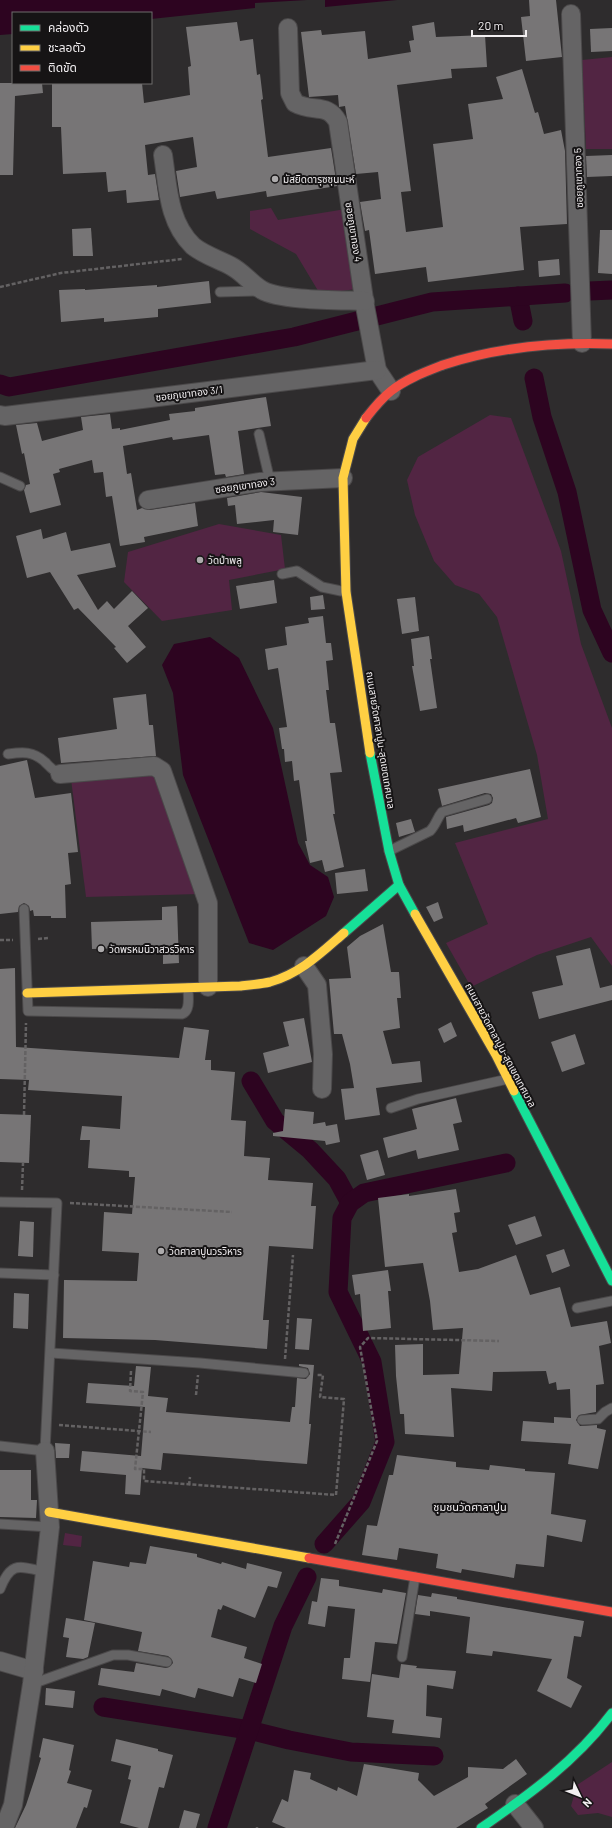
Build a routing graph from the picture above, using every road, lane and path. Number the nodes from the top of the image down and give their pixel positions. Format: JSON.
{"nodes":[{"id":1,"x":571,"y":14,"type":"dead end"},
{"id":2,"x":288,"y":28,"type":"dead end"},
{"id":3,"x":163,"y":155,"type":"dead end"},
{"id":4,"x":208,"y":256,"type":"junction"},
{"id":5,"x":0,"y":287,"type":"edge"},
{"id":6,"x":262,"y":290,"type":"junction"},
{"id":7,"x":220,"y":292,"type":"dead end"},
{"id":8,"x":365,"y":304,"type":"junction"},
{"id":9,"x":582,"y":343,"type":"junction"},
{"id":10,"x":612,"y":344,"type":"edge"},
{"id":11,"x":377,"y":370,"type":"junction"},
{"id":12,"x":391,"y":391,"type":"junction"},
{"id":13,"x":0,"y":415,"type":"edge"},
{"id":14,"x":259,"y":434,"type":"dead end"},
{"id":15,"x":0,"y":477,"type":"edge"},
{"id":16,"x":343,"y":478,"type":"junction"},
{"id":17,"x":270,"y":481,"type":"junction"},
{"id":18,"x":20,"y":486,"type":"dead end"},
{"id":19,"x":148,"y":500,"type":"dead end"},
{"id":20,"x":282,"y":574,"type":"dead end"},
{"id":21,"x":346,"y":592,"type":"junction"},
{"id":22,"x":8,"y":754,"type":"dead end"},
{"id":23,"x":60,"y":774,"type":"joint"},
{"id":24,"x":487,"y":799,"type":"dead end"},
{"id":25,"x":389,"y":851,"type":"junction"},
{"id":26,"x":399,"y":885,"type":"junction"},
{"id":27,"x":24,"y":909,"type":"dead end"},
{"id":28,"x":304,"y":966,"type":"junction"},
{"id":29,"x":208,"y":987,"type":"junction"},
{"id":30,"x":188,"y":988,"type":"junction"},
{"id":31,"x":27,"y":993,"type":"junction"},
{"id":32,"x":28,"y":1011,"type":"junction"},
{"id":33,"x":508,"y":1079,"type":"junction"},
{"id":34,"x":322,"y":1089,"type":"dead end"},
{"id":35,"x":391,"y":1108,"type":"dead end"},
{"id":36,"x":24,"y":1115,"type":"dead end"},
{"id":37,"x":23,"y":1163,"type":"dead end"},
{"id":38,"x":0,"y":1202,"type":"edge"},
{"id":39,"x":21,"y":1203,"type":"junction"},
{"id":40,"x":57,"y":1203,"type":"junction"},
{"id":41,"x":232,"y":1212,"type":"dead end"},
{"id":42,"x":293,"y":1255,"type":"dead end"},
{"id":43,"x":610,"y":1271,"type":"edge"},
{"id":44,"x":0,"y":1273,"type":"edge"},
{"id":45,"x":54,"y":1275,"type":"junction"},
{"id":46,"x":612,"y":1281,"type":"edge"},
{"id":47,"x":612,"y":1301,"type":"edge"},
{"id":48,"x":577,"y":1308,"type":"dead end"},
{"id":49,"x":499,"y":1341,"type":"dead end"},
{"id":50,"x":51,"y":1353,"type":"junction"},
{"id":51,"x":132,"y":1358,"type":"junction"},
{"id":52,"x":200,"y":1363,"type":"junction"},
{"id":53,"x":284,"y":1371,"type":"junction"},
{"id":54,"x":304,"y":1373,"type":"joint"},
{"id":55,"x":196,"y":1394,"type":"dead end"},
{"id":56,"x":612,"y":1408,"type":"edge"},
{"id":57,"x":582,"y":1420,"type":"dead end"},
{"id":58,"x":46,"y":1424,"type":"junction"},
{"id":59,"x":139,"y":1431,"type":"junction"},
{"id":60,"x":151,"y":1432,"type":"dead end"},
{"id":61,"x":0,"y":1446,"type":"edge"},
{"id":62,"x":45,"y":1451,"type":"junction"},
{"id":63,"x":190,"y":1477,"type":"dead end"},
{"id":64,"x":189,"y":1484,"type":"junction"},
{"id":65,"x":50,"y":1520,"type":"junction"},
{"id":66,"x":0,"y":1524,"type":"edge"},
{"id":67,"x":334,"y":1546,"type":"dead end"},
{"id":68,"x":45,"y":1572,"type":"junction"},
{"id":69,"x":415,"y":1577,"type":"junction"},
{"id":70,"x":0,"y":1589,"type":"edge"},
{"id":71,"x":612,"y":1612,"type":"edge"},
{"id":72,"x":402,"y":1657,"type":"dead end"},
{"id":73,"x":0,"y":1660,"type":"edge"},
{"id":74,"x":167,"y":1662,"type":"dead end"},
{"id":75,"x":33,"y":1678,"type":"junction"},
{"id":76,"x":612,"y":1713,"type":"edge"},
{"id":77,"x":515,"y":1804,"type":"junction"},
{"id":78,"x":4,"y":1828,"type":"edge"},
{"id":79,"x":480,"y":1828,"type":"edge"},
{"id":80,"x":534,"y":1828,"type":"edge"}],
"edges":[{"from":1,"to":9,"type":"street","name":"ซอยภูเขาทอง 5"},
{"from":2,"to":8,"type":"street","name":"ซอยภูเขาทอง 4"},
{"from":3,"to":4,"type":"street"},
{"from":4,"to":5,"type":"path"},
{"from":4,"to":6,"type":"street"},
{"from":6,"to":7,"type":"lane"},
{"from":6,"to":8,"type":"street"},
{"from":8,"to":11,"type":"street","name":"ซอยภูเขาทอง 4"},
{"from":9,"to":10,"type":"street","name":"ถนนสายวัดศาลาปูน-สุดเขตเทศบาล"},
{"from":9,"to":12,"type":"street","name":"ถนนสายวัดศาลาปูน-สุดเขตเทศบาล"},
{"from":11,"to":12,"type":"street","name":"ซอยภูเขาทอง 4"},
{"from":11,"to":13,"type":"street","name":"ซอยภูเขาทอง 3/1"},
{"from":12,"to":16,"type":"street","name":"ถนนสายวัดศาลาปูน-สุดเขตเทศบาล"},
{"from":14,"to":17,"type":"lane"},
{"from":15,"to":18,"type":"lane"},
{"from":16,"to":17,"type":"street","name":"ซอยภูเขาทอง 3"},
{"from":16,"to":21,"type":"street","name":"ถนนสายวัดศาลาปูน-สุดเขตเทศบาล"},
{"from":17,"to":19,"type":"street","name":"ซอยภูเขาทอง 3"},
{"from":20,"to":21,"type":"lane"},
{"from":21,"to":25,"type":"street","name":"ถนนสายวัดศาลาปูน-สุดเขตเทศบาล"},
{"from":22,"to":23,"type":"lane"},
{"from":23,"to":29,"type":"street"},
{"from":24,"to":25,"type":"lane"},
{"from":25,"to":26,"type":"street","name":"ถนนสายวัดศาลาปูน-สุดเขตเทศบาล"},
{"from":26,"to":28,"type":"street"},
{"from":26,"to":33,"type":"street","name":"ถนนสายวัดศาลาปูน-สุดเขตเทศบาล"},
{"from":27,"to":31,"type":"lane"},
{"from":28,"to":29,"type":"street"},
{"from":28,"to":34,"type":"street"},
{"from":29,"to":30,"type":"street"},
{"from":30,"to":31,"type":"street"},
{"from":30,"to":32,"type":"lane"},
{"from":31,"to":32,"type":"lane"},
{"from":32,"to":36,"type":"path"},
{"from":33,"to":35,"type":"lane"},
{"from":33,"to":43,"type":"street","name":"ถนนสายวัดศาลาปูน-สุดเขตเทศบาล"},
{"from":37,"to":39,"type":"path"},
{"from":38,"to":39,"type":"lane"},
{"from":39,"to":40,"type":"lane"},
{"from":40,"to":41,"type":"path"},
{"from":40,"to":45,"type":"lane"},
{"from":42,"to":53,"type":"path"},
{"from":43,"to":46,"type":"street","name":"ถนนสายวัดศาลาปูน-สุดเขตเทศบาล"},
{"from":44,"to":45,"type":"lane"},
{"from":45,"to":50,"type":"lane"},
{"from":47,"to":48,"type":"lane"},
{"from":49,"to":67,"type":"path"},
{"from":50,"to":51,"type":"lane"},
{"from":50,"to":58,"type":"lane"},
{"from":51,"to":52,"type":"lane"},
{"from":51,"to":59,"type":"path"},
{"from":52,"to":53,"type":"lane"},
{"from":52,"to":55,"type":"path"},
{"from":53,"to":54,"type":"lane"},
{"from":54,"to":64,"type":"path"},
{"from":56,"to":57,"type":"lane"},
{"from":58,"to":59,"type":"path"},
{"from":58,"to":62,"type":"lane"},
{"from":59,"to":60,"type":"path"},
{"from":59,"to":64,"type":"path"},
{"from":61,"to":62,"type":"lane"},
{"from":62,"to":65,"type":"street"},
{"from":63,"to":64,"type":"path"},
{"from":65,"to":66,"type":"lane"},
{"from":65,"to":68,"type":"street"},
{"from":65,"to":69,"type":"street"},
{"from":68,"to":70,"type":"lane"},
{"from":68,"to":75,"type":"street"},
{"from":69,"to":71,"type":"street"},
{"from":69,"to":72,"type":"lane"},
{"from":73,"to":75,"type":"street"},
{"from":74,"to":75,"type":"lane"},
{"from":75,"to":78,"type":"street"},
{"from":76,"to":77,"type":"street"},
{"from":77,"to":79,"type":"street"},
{"from":77,"to":80,"type":"street"}]}
